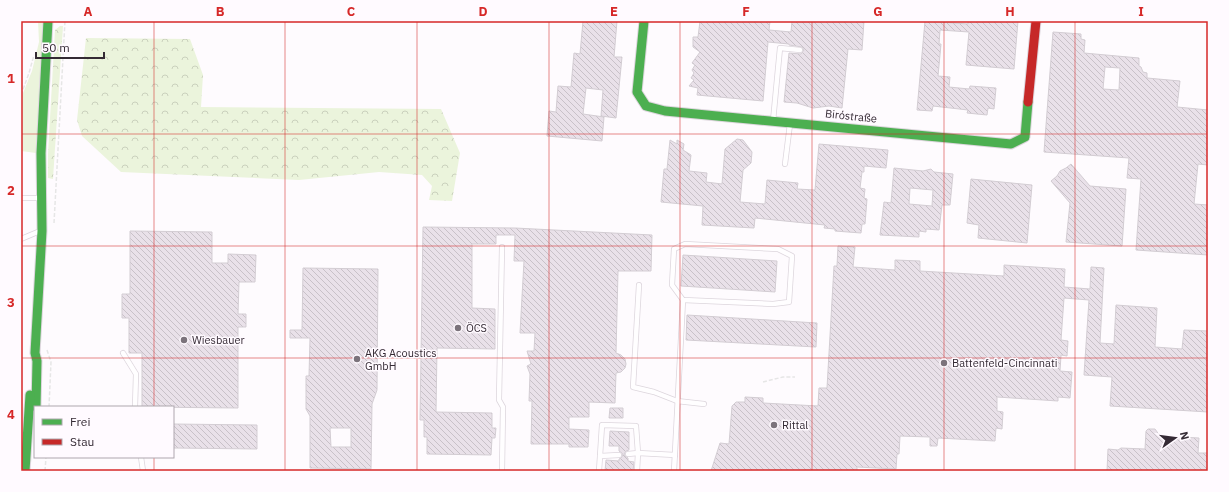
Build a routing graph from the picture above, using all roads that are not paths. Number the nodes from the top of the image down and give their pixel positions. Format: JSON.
{"nodes":[{"id":1,"x":48,"y":21,"type":"edge"},
{"id":2,"x":644,"y":21,"type":"edge"},
{"id":3,"x":1036,"y":21,"type":"edge"},
{"id":4,"x":800,"y":50,"type":"dead end"},
{"id":5,"x":773,"y":121,"type":"junction"},
{"id":6,"x":790,"y":122,"type":"junction"},
{"id":7,"x":785,"y":164,"type":"dead end"},
{"id":8,"x":21,"y":198,"type":"edge"},
{"id":9,"x":41,"y":198,"type":"junction"},
{"id":10,"x":42,"y":230,"type":"junction"},
{"id":11,"x":21,"y":239,"type":"edge"},
{"id":12,"x":502,"y":247,"type":"dead end"},
{"id":13,"x":639,"y":285,"type":"dead end"},
{"id":14,"x":683,"y":300,"type":"junction"},
{"id":15,"x":36,"y":353,"type":"junction"},
{"id":16,"x":123,"y":353,"type":"dead end"},
{"id":17,"x":677,"y":401,"type":"junction"},
{"id":18,"x":704,"y":404,"type":"dead end"},
{"id":19,"x":36,"y":406,"type":"edge"},
{"id":20,"x":135,"y":406,"type":"edge"},
{"id":21,"x":25,"y":423,"type":"edge"},
{"id":22,"x":638,"y":453,"type":"junction"},
{"id":23,"x":628,"y":454,"type":"dead end"},
{"id":24,"x":619,"y":455,"type":"dead end"},
{"id":25,"x":675,"y":455,"type":"junction"},
{"id":26,"x":600,"y":456,"type":"junction"},
{"id":27,"x":141,"y":458,"type":"edge"},
{"id":28,"x":25,"y":471,"type":"edge"},
{"id":29,"x":143,"y":471,"type":"edge"},
{"id":30,"x":502,"y":471,"type":"edge"},
{"id":31,"x":599,"y":471,"type":"edge"},
{"id":32,"x":637,"y":471,"type":"edge"},
{"id":33,"x":674,"y":471,"type":"edge"}],
"edges":[{"from":1,"to":9,"type":"street"},
{"from":2,"to":5,"type":"street","name":"Biróstraße"},
{"from":3,"to":6,"type":"street","name":"Biróstraße"},
{"from":4,"to":5,"type":"lane"},
{"from":5,"to":6,"type":"street","name":"Biróstraße"},
{"from":6,"to":7,"type":"lane"},
{"from":8,"to":9,"type":"lane"},
{"from":9,"to":10,"type":"street"},
{"from":10,"to":11,"type":"lane"},
{"from":10,"to":15,"type":"street"},
{"from":12,"to":30,"type":"lane"},
{"from":13,"to":17,"type":"lane"},
{"from":14,"to":14,"type":"lane"},
{"from":14,"to":17,"type":"lane"},
{"from":15,"to":19,"type":"street"},
{"from":15,"to":21,"type":"street"},
{"from":16,"to":20,"type":"lane"},
{"from":17,"to":18,"type":"lane"},
{"from":17,"to":25,"type":"lane"},
{"from":21,"to":28,"type":"street"},
{"from":22,"to":23,"type":"lane"},
{"from":22,"to":25,"type":"lane"},
{"from":22,"to":26,"type":"lane"},
{"from":22,"to":32,"type":"lane"},
{"from":24,"to":26,"type":"lane"},
{"from":25,"to":33,"type":"lane"},
{"from":26,"to":31,"type":"lane"},
{"from":27,"to":29,"type":"lane"}]}
